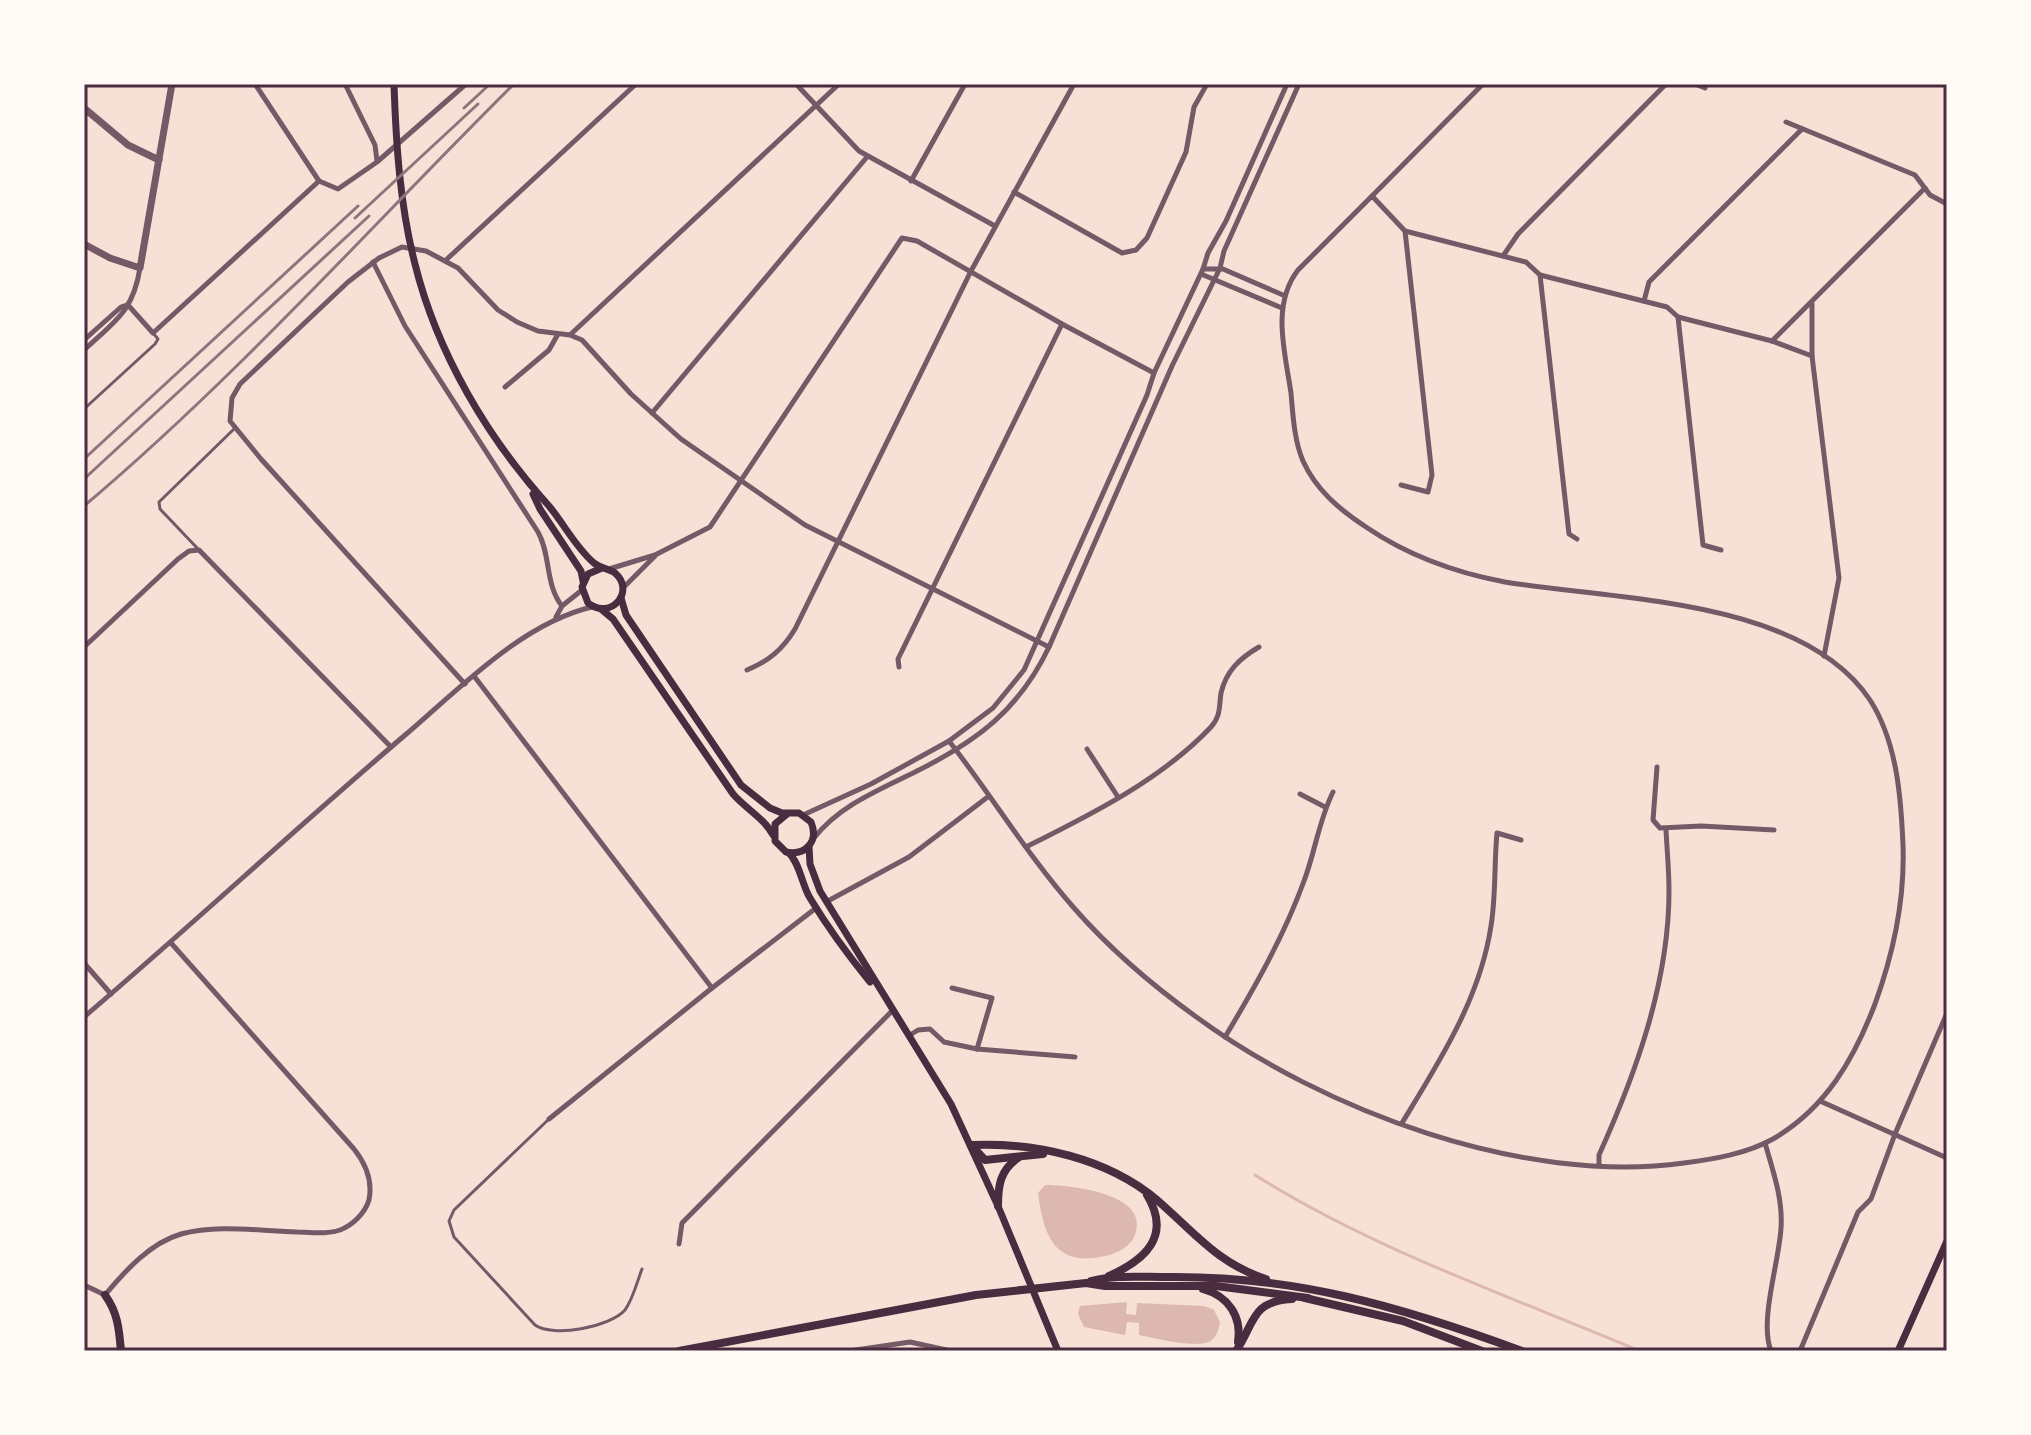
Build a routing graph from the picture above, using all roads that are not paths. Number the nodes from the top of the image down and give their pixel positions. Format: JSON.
{"nodes":[{"id":1,"x":172,"y":84,"type":"edge"},
{"id":2,"x":255,"y":84,"type":"edge"},
{"id":3,"x":345,"y":84,"type":"edge"},
{"id":4,"x":394,"y":84,"type":"edge"},
{"id":5,"x":466,"y":84,"type":"edge"},
{"id":6,"x":636,"y":84,"type":"edge"},
{"id":7,"x":796,"y":84,"type":"edge"},
{"id":8,"x":839,"y":84,"type":"edge"},
{"id":9,"x":965,"y":84,"type":"edge"},
{"id":10,"x":1074,"y":84,"type":"edge"},
{"id":11,"x":1207,"y":84,"type":"edge"},
{"id":12,"x":1287,"y":84,"type":"edge"},
{"id":13,"x":1299,"y":84,"type":"edge"},
{"id":14,"x":1483,"y":84,"type":"edge"},
{"id":15,"x":1666,"y":84,"type":"edge"},
{"id":16,"x":1695,"y":84,"type":"edge"},
{"id":17,"x":1705,"y":88,"type":"dead end"},
{"id":18,"x":816,"y":106,"type":"junction"},
{"id":19,"x":84,"y":108,"type":"edge"},
{"id":20,"x":1786,"y":122,"type":"dead end"},
{"id":21,"x":1802,"y":129,"type":"junction"},
{"id":22,"x":867,"y":157,"type":"junction"},
{"id":23,"x":159,"y":160,"type":"junction"},
{"id":24,"x":377,"y":162,"type":"junction"},
{"id":25,"x":319,"y":181,"type":"junction"},
{"id":26,"x":911,"y":181,"type":"junction"},
{"id":27,"x":1925,"y":188,"type":"junction"},
{"id":28,"x":1014,"y":192,"type":"junction"},
{"id":29,"x":1372,"y":196,"type":"junction"},
{"id":30,"x":1947,"y":204,"type":"edge"},
{"id":31,"x":995,"y":226,"type":"junction"},
{"id":32,"x":1405,"y":231,"type":"junction"},
{"id":33,"x":84,"y":244,"type":"edge"},
{"id":34,"x":1503,"y":256,"type":"junction"},
{"id":35,"x":446,"y":260,"type":"junction"},
{"id":36,"x":373,"y":262,"type":"junction"},
{"id":37,"x":140,"y":268,"type":"junction"},
{"id":38,"x":1220,"y":268,"type":"junction"},
{"id":39,"x":971,"y":271,"type":"junction"},
{"id":40,"x":1202,"y":271,"type":"junction"},
{"id":41,"x":1540,"y":275,"type":"junction"},
{"id":42,"x":1214,"y":279,"type":"junction"},
{"id":43,"x":1283,"y":295,"type":"junction"},
{"id":44,"x":1644,"y":301,"type":"junction"},
{"id":45,"x":1812,"y":304,"type":"junction"},
{"id":46,"x":128,"y":305,"type":"junction"},
{"id":47,"x":1282,"y":308,"type":"junction"},
{"id":48,"x":1678,"y":317,"type":"junction"},
{"id":49,"x":1062,"y":324,"type":"junction"},
{"id":50,"x":153,"y":333,"type":"junction"},
{"id":51,"x":558,"y":334,"type":"junction"},
{"id":52,"x":570,"y":335,"type":"junction"},
{"id":53,"x":84,"y":340,"type":"edge"},
{"id":54,"x":1772,"y":341,"type":"junction"},
{"id":55,"x":84,"y":350,"type":"edge"},
{"id":56,"x":1812,"y":356,"type":"junction"},
{"id":57,"x":1154,"y":373,"type":"junction"},
{"id":58,"x":505,"y":387,"type":"dead end"},
{"id":59,"x":84,"y":409,"type":"edge"},
{"id":60,"x":652,"y":413,"type":"junction"},
{"id":61,"x":234,"y":429,"type":"junction"},
{"id":62,"x":740,"y":481,"type":"junction"},
{"id":63,"x":1401,"y":485,"type":"dead end"},
{"id":64,"x":530,"y":488,"type":"junction"},
{"id":65,"x":1577,"y":539,"type":"dead end"},
{"id":66,"x":837,"y":541,"type":"junction"},
{"id":67,"x":199,"y":550,"type":"junction"},
{"id":68,"x":1721,"y":550,"type":"dead end"},
{"id":69,"x":655,"y":555,"type":"junction"},
{"id":70,"x":605,"y":569,"type":"junction"},
{"id":71,"x":583,"y":586,"type":"junction"},
{"id":72,"x":932,"y":589,"type":"junction"},
{"id":73,"x":622,"y":593,"type":"junction"},
{"id":74,"x":562,"y":606,"type":"junction"},
{"id":75,"x":597,"y":608,"type":"junction"},
{"id":76,"x":556,"y":618,"type":"junction"},
{"id":77,"x":1038,"y":641,"type":"junction"},
{"id":78,"x":84,"y":647,"type":"edge"},
{"id":79,"x":1049,"y":647,"type":"junction"},
{"id":80,"x":1259,"y":647,"type":"dead end"},
{"id":81,"x":1824,"y":656,"type":"junction"},
{"id":82,"x":899,"y":667,"type":"dead end"},
{"id":83,"x":747,"y":670,"type":"dead end"},
{"id":84,"x":474,"y":676,"type":"junction"},
{"id":85,"x":465,"y":684,"type":"junction"},
{"id":86,"x":949,"y":741,"type":"junction"},
{"id":87,"x":391,"y":747,"type":"junction"},
{"id":88,"x":1087,"y":749,"type":"dead end"},
{"id":89,"x":957,"y":751,"type":"junction"},
{"id":90,"x":1657,"y":767,"type":"dead end"},
{"id":91,"x":897,"y":769,"type":"junction"},
{"id":92,"x":901,"y":779,"type":"junction"},
{"id":93,"x":1333,"y":792,"type":"dead end"},
{"id":94,"x":1300,"y":794,"type":"dead end"},
{"id":95,"x":989,"y":796,"type":"junction"},
{"id":96,"x":1118,"y":797,"type":"junction"},
{"id":97,"x":1325,"y":807,"type":"junction"},
{"id":98,"x":787,"y":814,"type":"junction"},
{"id":99,"x":803,"y":815,"type":"junction"},
{"id":100,"x":1666,"y":830,"type":"junction"},
{"id":101,"x":1774,"y":830,"type":"dead end"},
{"id":102,"x":774,"y":838,"type":"junction"},
{"id":103,"x":1521,"y":840,"type":"dead end"},
{"id":104,"x":811,"y":843,"type":"junction"},
{"id":105,"x":1026,"y":847,"type":"junction"},
{"id":106,"x":789,"y":853,"type":"junction"},
{"id":107,"x":826,"y":902,"type":"junction"},
{"id":108,"x":816,"y":908,"type":"junction"},
{"id":109,"x":836,"y":918,"type":"junction"},
{"id":110,"x":171,"y":943,"type":"junction"},
{"id":111,"x":84,"y":963,"type":"edge"},
{"id":112,"x":712,"y":988,"type":"junction"},
{"id":113,"x":952,"y":988,"type":"dead end"},
{"id":114,"x":111,"y":994,"type":"junction"},
{"id":115,"x":893,"y":1010,"type":"junction"},
{"id":116,"x":1947,"y":1013,"type":"edge"},
{"id":117,"x":84,"y":1017,"type":"edge"},
{"id":118,"x":910,"y":1035,"type":"junction"},
{"id":119,"x":1225,"y":1037,"type":"junction"},
{"id":120,"x":977,"y":1049,"type":"junction"},
{"id":121,"x":1075,"y":1057,"type":"dead end"},
{"id":122,"x":1820,"y":1101,"type":"junction"},
{"id":123,"x":549,"y":1119,"type":"joint"},
{"id":124,"x":1402,"y":1123,"type":"junction"},
{"id":125,"x":1895,"y":1134,"type":"junction"},
{"id":126,"x":1765,"y":1143,"type":"junction"},
{"id":127,"x":971,"y":1145,"type":"junction"},
{"id":128,"x":1022,"y":1155,"type":"junction"},
{"id":129,"x":1063,"y":1155,"type":"junction"},
{"id":130,"x":1947,"y":1158,"type":"edge"},
{"id":131,"x":1599,"y":1165,"type":"junction"},
{"id":132,"x":1138,"y":1186,"type":"junction"},
{"id":133,"x":998,"y":1206,"type":"junction"},
{"id":134,"x":1947,"y":1241,"type":"edge"},
{"id":135,"x":679,"y":1244,"type":"dead end"},
{"id":136,"x":642,"y":1269,"type":"dead end"},
{"id":137,"x":1104,"y":1278,"type":"junction"},
{"id":138,"x":1086,"y":1283,"type":"junction"},
{"id":139,"x":1280,"y":1283,"type":"junction"},
{"id":140,"x":84,"y":1285,"type":"edge"},
{"id":141,"x":1187,"y":1285,"type":"junction"},
{"id":142,"x":105,"y":1295,"type":"junction"},
{"id":143,"x":1308,"y":1298,"type":"junction"},
{"id":144,"x":121,"y":1351,"type":"edge"},
{"id":145,"x":679,"y":1351,"type":"edge"},
{"id":146,"x":849,"y":1351,"type":"edge"},
{"id":147,"x":951,"y":1351,"type":"edge"},
{"id":148,"x":1058,"y":1351,"type":"edge"},
{"id":149,"x":1235,"y":1351,"type":"edge"},
{"id":150,"x":1482,"y":1351,"type":"edge"},
{"id":151,"x":1522,"y":1351,"type":"edge"},
{"id":152,"x":1771,"y":1351,"type":"edge"},
{"id":153,"x":1800,"y":1351,"type":"edge"},
{"id":154,"x":1898,"y":1351,"type":"edge"}],
"edges":[{"from":1,"to":23,"type":"street"},
{"from":2,"to":25,"type":"street"},
{"from":3,"to":24,"type":"street"},
{"from":4,"to":64,"type":"main road"},
{"from":5,"to":24,"type":"street"},
{"from":6,"to":35,"type":"street"},
{"from":7,"to":18,"type":"street"},
{"from":8,"to":18,"type":"street"},
{"from":9,"to":26,"type":"street"},
{"from":10,"to":28,"type":"street"},
{"from":11,"to":28,"type":"street"},
{"from":12,"to":40,"type":"street"},
{"from":13,"to":38,"type":"street"},
{"from":14,"to":29,"type":"street"},
{"from":15,"to":34,"type":"street"},
{"from":16,"to":17,"type":"street"},
{"from":18,"to":22,"type":"street"},
{"from":18,"to":52,"type":"street"},
{"from":19,"to":23,"type":"street"},
{"from":20,"to":21,"type":"street"},
{"from":21,"to":27,"type":"street"},
{"from":21,"to":44,"type":"street"},
{"from":22,"to":26,"type":"street"},
{"from":22,"to":60,"type":"street"},
{"from":23,"to":37,"type":"street"},
{"from":24,"to":25,"type":"street"},
{"from":25,"to":50,"type":"street"},
{"from":26,"to":31,"type":"street"},
{"from":27,"to":30,"type":"street"},
{"from":27,"to":45,"type":"street"},
{"from":28,"to":31,"type":"street"},
{"from":29,"to":32,"type":"street"},
{"from":29,"to":43,"type":"street"},
{"from":31,"to":39,"type":"street"},
{"from":32,"to":34,"type":"street"},
{"from":32,"to":63,"type":"street"},
{"from":33,"to":37,"type":"street"},
{"from":34,"to":41,"type":"street"},
{"from":35,"to":36,"type":"street"},
{"from":35,"to":51,"type":"street"},
{"from":36,"to":61,"type":"street"},
{"from":36,"to":74,"type":"street"},
{"from":37,"to":46,"type":"street"},
{"from":38,"to":40,"type":"street"},
{"from":38,"to":42,"type":"street"},
{"from":38,"to":43,"type":"street"},
{"from":39,"to":49,"type":"street"},
{"from":39,"to":62,"type":"street"},
{"from":39,"to":66,"type":"street"},
{"from":40,"to":42,"type":"street"},
{"from":40,"to":57,"type":"street"},
{"from":41,"to":44,"type":"street"},
{"from":41,"to":65,"type":"street"},
{"from":42,"to":47,"type":"street"},
{"from":42,"to":79,"type":"street"},
{"from":43,"to":47,"type":"street"},
{"from":44,"to":48,"type":"street"},
{"from":45,"to":54,"type":"street"},
{"from":45,"to":56,"type":"street"},
{"from":46,"to":50,"type":"street"},
{"from":46,"to":53,"type":"street"},
{"from":46,"to":55,"type":"street"},
{"from":47,"to":81,"type":"street"},
{"from":48,"to":54,"type":"street"},
{"from":48,"to":68,"type":"street"},
{"from":49,"to":57,"type":"street"},
{"from":49,"to":72,"type":"street"},
{"from":50,"to":59,"type":"lane"},
{"from":51,"to":52,"type":"street"},
{"from":51,"to":58,"type":"street"},
{"from":52,"to":60,"type":"street"},
{"from":54,"to":56,"type":"street"},
{"from":56,"to":81,"type":"street"},
{"from":57,"to":77,"type":"street"},
{"from":60,"to":62,"type":"street"},
{"from":61,"to":67,"type":"lane"},
{"from":61,"to":85,"type":"street"},
{"from":62,"to":66,"type":"street"},
{"from":62,"to":69,"type":"street"},
{"from":64,"to":70,"type":"main road"},
{"from":64,"to":71,"type":"main road"},
{"from":66,"to":72,"type":"street"},
{"from":66,"to":83,"type":"street"},
{"from":67,"to":78,"type":"street"},
{"from":67,"to":87,"type":"street"},
{"from":69,"to":70,"type":"street"},
{"from":69,"to":73,"type":"street"},
{"from":70,"to":71,"type":"main road"},
{"from":70,"to":73,"type":"main road"},
{"from":71,"to":74,"type":"street"},
{"from":71,"to":75,"type":"main road"},
{"from":72,"to":77,"type":"street"},
{"from":72,"to":82,"type":"street"},
{"from":73,"to":75,"type":"main road"},
{"from":73,"to":98,"type":"main road"},
{"from":74,"to":76,"type":"street"},
{"from":75,"to":76,"type":"street"},
{"from":75,"to":102,"type":"main road"},
{"from":76,"to":84,"type":"street"},
{"from":77,"to":79,"type":"street"},
{"from":77,"to":86,"type":"street"},
{"from":79,"to":89,"type":"street"},
{"from":80,"to":96,"type":"street"},
{"from":81,"to":122,"type":"street"},
{"from":84,"to":85,"type":"street"},
{"from":84,"to":112,"type":"street"},
{"from":85,"to":87,"type":"street"},
{"from":86,"to":89,"type":"street"},
{"from":86,"to":91,"type":"street"},
{"from":87,"to":110,"type":"street"},
{"from":88,"to":96,"type":"street"},
{"from":89,"to":92,"type":"street"},
{"from":89,"to":95,"type":"street"},
{"from":90,"to":100,"type":"street"},
{"from":91,"to":92,"type":"street"},
{"from":91,"to":99,"type":"street"},
{"from":92,"to":104,"type":"street"},
{"from":93,"to":97,"type":"street"},
{"from":94,"to":97,"type":"street"},
{"from":95,"to":105,"type":"street"},
{"from":95,"to":107,"type":"street"},
{"from":96,"to":105,"type":"street"},
{"from":97,"to":119,"type":"street"},
{"from":98,"to":99,"type":"main road"},
{"from":98,"to":102,"type":"main road"},
{"from":99,"to":104,"type":"main road"},
{"from":100,"to":101,"type":"street"},
{"from":100,"to":131,"type":"street"},
{"from":102,"to":106,"type":"main road"},
{"from":103,"to":124,"type":"street"},
{"from":104,"to":106,"type":"main road"},
{"from":104,"to":107,"type":"main road"},
{"from":105,"to":119,"type":"street"},
{"from":106,"to":108,"type":"main road"},
{"from":107,"to":109,"type":"main road"},
{"from":108,"to":109,"type":"main road"},
{"from":108,"to":112,"type":"street"},
{"from":108,"to":115,"type":"main road"},
{"from":109,"to":115,"type":"main road"},
{"from":110,"to":114,"type":"street"},
{"from":110,"to":142,"type":"street"},
{"from":111,"to":114,"type":"street"},
{"from":112,"to":123,"type":"street"},
{"from":113,"to":120,"type":"street"},
{"from":114,"to":117,"type":"street"},
{"from":115,"to":118,"type":"main road"},
{"from":115,"to":135,"type":"street"},
{"from":116,"to":125,"type":"street"},
{"from":118,"to":120,"type":"street"},
{"from":118,"to":127,"type":"main road"},
{"from":119,"to":124,"type":"street"},
{"from":120,"to":121,"type":"street"},
{"from":122,"to":125,"type":"street"},
{"from":122,"to":126,"type":"street"},
{"from":123,"to":136,"type":"lane"},
{"from":124,"to":131,"type":"street"},
{"from":125,"to":130,"type":"street"},
{"from":125,"to":153,"type":"street"},
{"from":126,"to":131,"type":"street"},
{"from":126,"to":152,"type":"street"},
{"from":127,"to":128,"type":"main road"},
{"from":127,"to":129,"type":"main road"},
{"from":127,"to":133,"type":"main road"},
{"from":128,"to":129,"type":"main road"},
{"from":128,"to":133,"type":"main road"},
{"from":129,"to":132,"type":"main road"},
{"from":132,"to":137,"type":"main road"},
{"from":132,"to":139,"type":"main road"},
{"from":133,"to":148,"type":"main road"},
{"from":134,"to":154,"type":"main road"},
{"from":137,"to":138,"type":"main road"},
{"from":137,"to":139,"type":"main road"},
{"from":138,"to":141,"type":"main road"},
{"from":138,"to":145,"type":"main road"},
{"from":139,"to":151,"type":"main road"},
{"from":140,"to":142,"type":"street"},
{"from":141,"to":143,"type":"main road"},
{"from":141,"to":149,"type":"main road"},
{"from":142,"to":144,"type":"main road"},
{"from":143,"to":149,"type":"main road"},
{"from":143,"to":150,"type":"main road"},
{"from":146,"to":147,"type":"street"}]}
